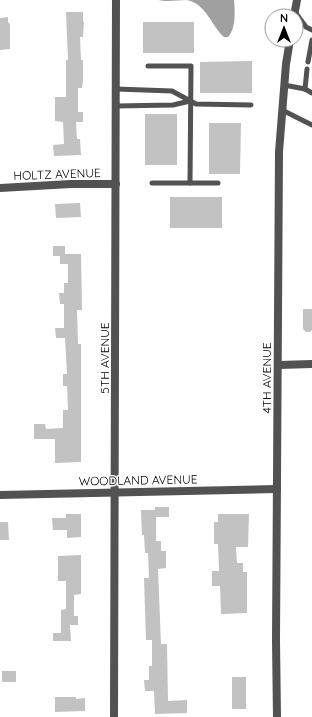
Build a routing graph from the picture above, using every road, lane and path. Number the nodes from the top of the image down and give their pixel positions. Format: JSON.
{"nodes":[{"id":1,"x":116,"y":0,"type":"edge"},
{"id":2,"x":312,"y":40,"type":"edge"},
{"id":3,"x":289,"y":48,"type":"edge"},
{"id":4,"x":308,"y":62,"type":"dead end"},
{"id":5,"x":148,"y":66,"type":"dead end"},
{"id":6,"x":307,"y":69,"type":"dead end"},
{"id":7,"x":284,"y":85,"type":"junction"},
{"id":8,"x":116,"y":89,"type":"junction"},
{"id":9,"x":305,"y":89,"type":"junction"},
{"id":10,"x":312,"y":93,"type":"edge"},
{"id":11,"x":190,"y":101,"type":"junction"},
{"id":12,"x":251,"y":105,"type":"dead end"},
{"id":13,"x":116,"y":106,"type":"junction"},
{"id":14,"x":282,"y":110,"type":"junction"},
{"id":15,"x":312,"y":125,"type":"edge"},
{"id":16,"x":152,"y":183,"type":"dead end"},
{"id":17,"x":190,"y":183,"type":"junction"},
{"id":18,"x":218,"y":183,"type":"dead end"},
{"id":19,"x":116,"y":184,"type":"junction"},
{"id":20,"x":0,"y":188,"type":"edge"},
{"id":21,"x":312,"y":364,"type":"edge"},
{"id":22,"x":279,"y":365,"type":"junction"},
{"id":23,"x":277,"y":489,"type":"junction"},
{"id":24,"x":114,"y":492,"type":"junction"},
{"id":25,"x":0,"y":495,"type":"edge"},
{"id":26,"x":114,"y":717,"type":"edge"},
{"id":27,"x":277,"y":717,"type":"edge"}],
"edges":[{"from":1,"to":8,"type":"street","name":"5TH AVENUE"},
{"from":2,"to":4,"type":"lane"},
{"from":3,"to":7,"type":"street","name":"4TH AVENUE"},
{"from":5,"to":11,"type":"lane"},
{"from":6,"to":9,"type":"lane"},
{"from":7,"to":9,"type":"lane"},
{"from":7,"to":14,"type":"street","name":"4TH AVENUE"},
{"from":8,"to":11,"type":"lane"},
{"from":8,"to":13,"type":"street","name":"5TH AVENUE"},
{"from":9,"to":10,"type":"lane"},
{"from":11,"to":12,"type":"lane"},
{"from":11,"to":13,"type":"lane"},
{"from":11,"to":17,"type":"lane"},
{"from":13,"to":19,"type":"street","name":"5TH AVENUE"},
{"from":14,"to":15,"type":"lane"},
{"from":14,"to":22,"type":"street","name":"4TH AVENUE"},
{"from":16,"to":17,"type":"lane"},
{"from":17,"to":18,"type":"lane"},
{"from":19,"to":20,"type":"street","name":"HOLTZ AVENUE"},
{"from":19,"to":24,"type":"street","name":"5TH AVENUE"},
{"from":21,"to":22,"type":"street"},
{"from":22,"to":23,"type":"street","name":"4TH AVENUE"},
{"from":23,"to":24,"type":"street","name":"WOODLAND AVENUE"},
{"from":23,"to":27,"type":"street","name":"4TH AVENUE"},
{"from":24,"to":25,"type":"street","name":"WOODLAND AVENUE"},
{"from":24,"to":26,"type":"street","name":"5TH AVENUE"}]}
